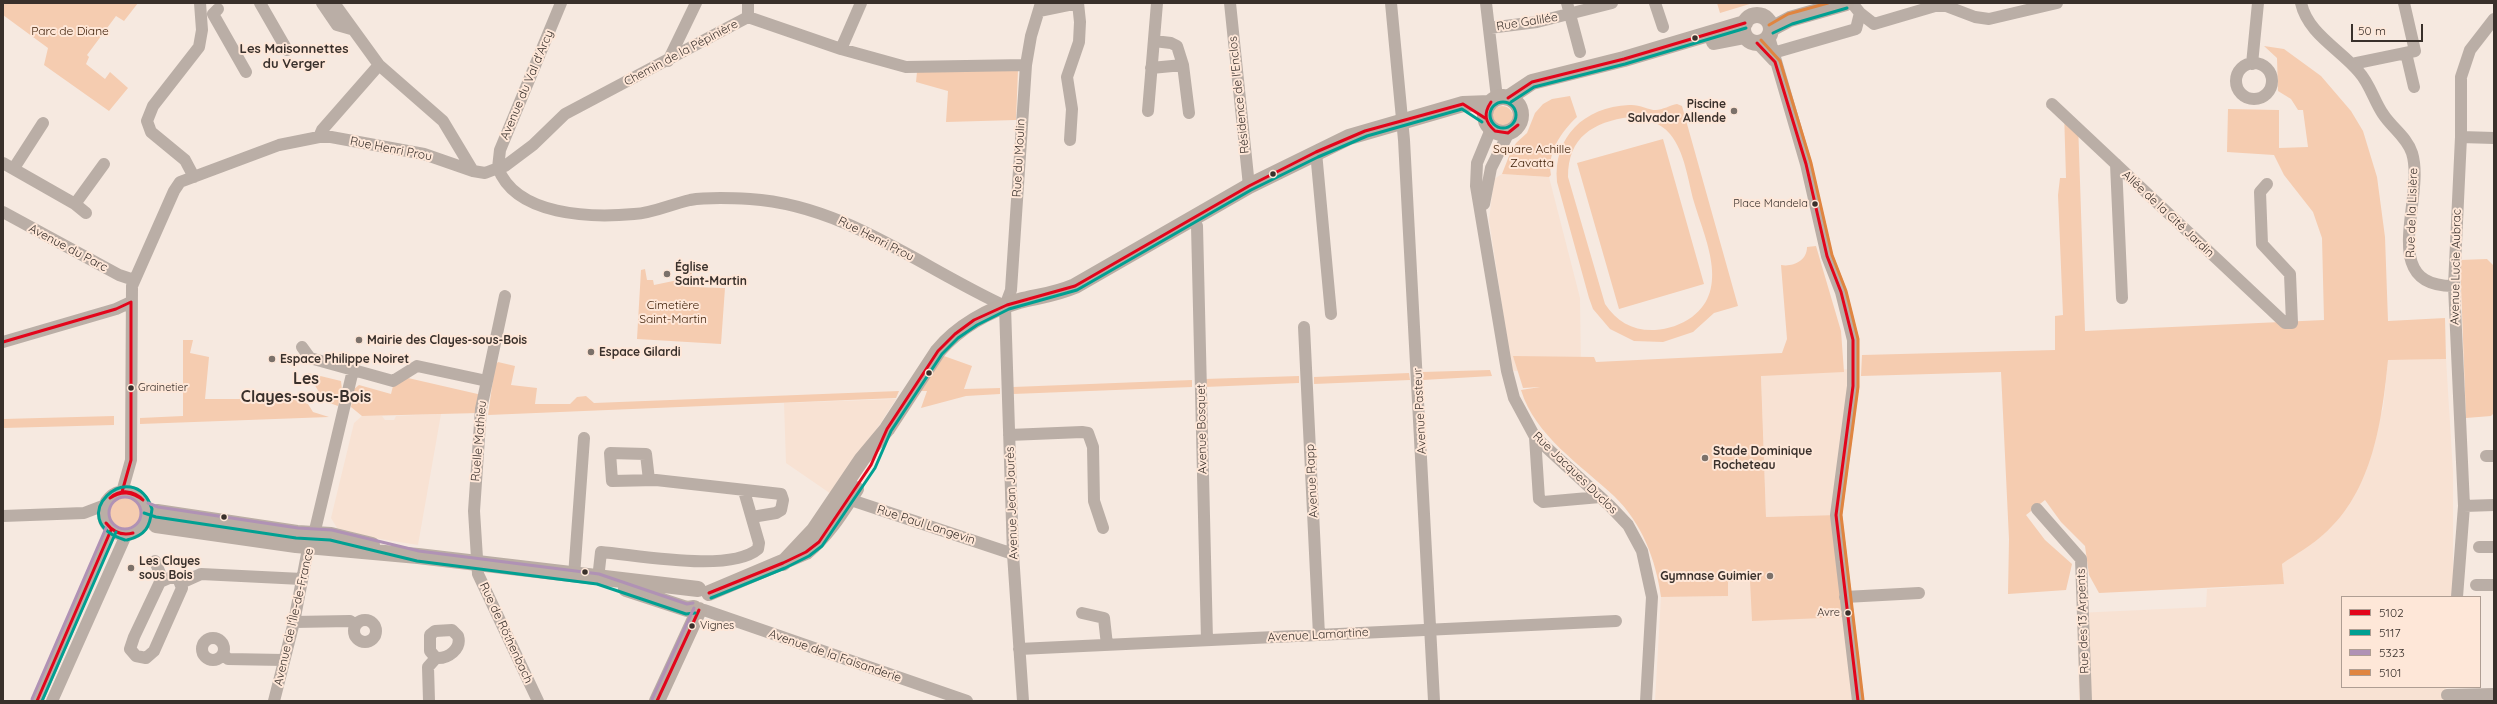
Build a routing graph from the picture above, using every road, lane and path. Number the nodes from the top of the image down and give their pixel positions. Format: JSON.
{"nodes":[{"id":1,"x":200,"y":3,"type":"edge"},
{"id":2,"x":260,"y":3,"type":"edge"},
{"id":3,"x":322,"y":3,"type":"edge"},
{"id":4,"x":334,"y":3,"type":"edge"},
{"id":5,"x":561,"y":3,"type":"edge"},
{"id":6,"x":696,"y":3,"type":"edge"},
{"id":7,"x":748,"y":3,"type":"edge"},
{"id":8,"x":862,"y":3,"type":"edge"},
{"id":9,"x":1078,"y":3,"type":"edge"},
{"id":10,"x":1157,"y":3,"type":"edge"},
{"id":11,"x":1230,"y":3,"type":"edge"},
{"id":12,"x":1391,"y":3,"type":"edge"},
{"id":13,"x":1486,"y":3,"type":"edge"},
{"id":14,"x":1612,"y":3,"type":"edge"},
{"id":15,"x":1655,"y":3,"type":"edge"},
{"id":16,"x":1819,"y":3,"type":"edge"},
{"id":17,"x":1846,"y":3,"type":"edge"},
{"id":18,"x":1852,"y":3,"type":"edge"},
{"id":19,"x":2258,"y":3,"type":"edge"},
{"id":20,"x":2301,"y":3,"type":"edge"},
{"id":21,"x":2404,"y":3,"type":"edge"},
{"id":22,"x":2050,"y":4,"type":"edge"},
{"id":23,"x":1040,"y":7,"type":"edge"},
{"id":24,"x":218,"y":9,"type":"dead end"},
{"id":25,"x":1568,"y":9,"type":"edge"},
{"id":26,"x":1860,"y":13,"type":"junction"},
{"id":27,"x":748,"y":17,"type":"junction"},
{"id":28,"x":2494,"y":19,"type":"edge"},
{"id":29,"x":1663,"y":27,"type":"dead end"},
{"id":30,"x":1489,"y":28,"type":"junction"},
{"id":31,"x":351,"y":29,"type":"junction"},
{"id":32,"x":1758,"y":31,"type":"junction"},
{"id":33,"x":1154,"y":41,"type":"junction"},
{"id":34,"x":841,"y":49,"type":"junction"},
{"id":35,"x":287,"y":50,"type":"dead end"},
{"id":36,"x":1580,"y":52,"type":"dead end"},
{"id":37,"x":2406,"y":53,"type":"junction"},
{"id":38,"x":1774,"y":57,"type":"junction"},
{"id":39,"x":668,"y":61,"type":"junction"},
{"id":40,"x":2252,"y":64,"type":"dead end"},
{"id":41,"x":2352,"y":64,"type":"junction"},
{"id":42,"x":379,"y":65,"type":"junction"},
{"id":43,"x":1026,"y":65,"type":"junction"},
{"id":44,"x":1183,"y":65,"type":"junction"},
{"id":45,"x":1151,"y":68,"type":"junction"},
{"id":46,"x":246,"y":72,"type":"dead end"},
{"id":47,"x":2414,"y":87,"type":"dead end"},
{"id":48,"x":2052,"y":104,"type":"dead end"},
{"id":49,"x":1499,"y":109,"type":"junction"},
{"id":50,"x":1148,"y":111,"type":"dead end"},
{"id":51,"x":1189,"y":113,"type":"dead end"},
{"id":52,"x":1401,"y":121,"type":"junction"},
{"id":53,"x":43,"y":123,"type":"dead end"},
{"id":54,"x":1509,"y":132,"type":"junction"},
{"id":55,"x":2461,"y":137,"type":"junction"},
{"id":56,"x":319,"y":138,"type":"junction"},
{"id":57,"x":2494,"y":138,"type":"edge"},
{"id":58,"x":1070,"y":140,"type":"dead end"},
{"id":59,"x":1316,"y":152,"type":"junction"},
{"id":60,"x":104,"y":164,"type":"dead end"},
{"id":61,"x":2116,"y":164,"type":"junction"},
{"id":62,"x":8,"y":165,"type":"edge"},
{"id":63,"x":498,"y":168,"type":"junction"},
{"id":64,"x":474,"y":171,"type":"junction"},
{"id":65,"x":194,"y":177,"type":"junction"},
{"id":66,"x":2267,"y":184,"type":"dead end"},
{"id":67,"x":1249,"y":186,"type":"junction"},
{"id":68,"x":75,"y":204,"type":"junction"},
{"id":69,"x":3,"y":212,"type":"edge"},
{"id":70,"x":86,"y":213,"type":"dead end"},
{"id":71,"x":1483,"y":219,"type":"junction"},
{"id":72,"x":1192,"y":220,"type":"junction"},
{"id":73,"x":134,"y":280,"type":"junction"},
{"id":74,"x":2454,"y":286,"type":"junction"},
{"id":75,"x":504,"y":296,"type":"dead end"},
{"id":76,"x":2122,"y":298,"type":"dead end"},
{"id":77,"x":131,"y":302,"type":"junction"},
{"id":78,"x":1005,"y":306,"type":"junction"},
{"id":79,"x":116,"y":309,"type":"junction"},
{"id":80,"x":1331,"y":314,"type":"dead end"},
{"id":81,"x":1304,"y":327,"type":"dead end"},
{"id":82,"x":132,"y":331,"type":"junction"},
{"id":83,"x":3,"y":342,"type":"edge"},
{"id":84,"x":302,"y":346,"type":"dead end"},
{"id":85,"x":353,"y":370,"type":"junction"},
{"id":86,"x":486,"y":381,"type":"junction"},
{"id":87,"x":1009,"y":435,"type":"junction"},
{"id":88,"x":1535,"y":437,"type":"junction"},
{"id":89,"x":584,"y":438,"type":"dead end"},
{"id":90,"x":132,"y":460,"type":"junction"},
{"id":91,"x":648,"y":480,"type":"dead end"},
{"id":92,"x":744,"y":491,"type":"junction"},
{"id":93,"x":122,"y":492,"type":"junction"},
{"id":94,"x":136,"y":494,"type":"junction"},
{"id":95,"x":1600,"y":497,"type":"junction"},
{"id":96,"x":844,"y":498,"type":"junction"},
{"id":97,"x":105,"y":505,"type":"junction"},
{"id":98,"x":2494,"y":505,"type":"edge"},
{"id":99,"x":2464,"y":506,"type":"junction"},
{"id":100,"x":2037,"y":509,"type":"dead end"},
{"id":101,"x":84,"y":514,"type":"junction"},
{"id":102,"x":3,"y":516,"type":"edge"},
{"id":103,"x":752,"y":516,"type":"junction"},
{"id":104,"x":151,"y":517,"type":"junction"},
{"id":105,"x":108,"y":526,"type":"junction"},
{"id":106,"x":1103,"y":528,"type":"dead end"},
{"id":107,"x":126,"y":535,"type":"junction"},
{"id":108,"x":313,"y":540,"type":"junction"},
{"id":109,"x":2480,"y":547,"type":"dead end"},
{"id":110,"x":2494,"y":547,"type":"edge"},
{"id":111,"x":1013,"y":554,"type":"junction"},
{"id":112,"x":155,"y":561,"type":"dead end"},
{"id":113,"x":476,"y":563,"type":"junction"},
{"id":114,"x":574,"y":576,"type":"junction"},
{"id":115,"x":302,"y":579,"type":"junction"},
{"id":116,"x":598,"y":579,"type":"junction"},
{"id":117,"x":160,"y":582,"type":"junction"},
{"id":118,"x":181,"y":583,"type":"junction"},
{"id":119,"x":2476,"y":585,"type":"dead end"},
{"id":120,"x":2494,"y":585,"type":"edge"},
{"id":121,"x":704,"y":591,"type":"junction"},
{"id":122,"x":1920,"y":593,"type":"dead end"},
{"id":123,"x":2457,"y":596,"type":"edge"},
{"id":124,"x":1845,"y":597,"type":"junction"},
{"id":125,"x":699,"y":609,"type":"junction"},
{"id":126,"x":1082,"y":613,"type":"dead end"},
{"id":127,"x":1616,"y":621,"type":"dead end"},
{"id":128,"x":294,"y":622,"type":"junction"},
{"id":129,"x":356,"y":624,"type":"dead end"},
{"id":130,"x":1431,"y":630,"type":"junction"},
{"id":131,"x":1319,"y":635,"type":"junction"},
{"id":132,"x":1208,"y":640,"type":"junction"},
{"id":133,"x":1108,"y":645,"type":"junction"},
{"id":134,"x":1019,"y":649,"type":"junction"},
{"id":135,"x":223,"y":654,"type":"dead end"},
{"id":136,"x":436,"y":658,"type":"dead end"},
{"id":137,"x":284,"y":660,"type":"junction"},
{"id":138,"x":2447,"y":694,"type":"edge"},
{"id":139,"x":2494,"y":694,"type":"edge"},
{"id":140,"x":39,"y":701,"type":"edge"},
{"id":141,"x":52,"y":701,"type":"edge"},
{"id":142,"x":274,"y":701,"type":"edge"},
{"id":143,"x":429,"y":701,"type":"edge"},
{"id":144,"x":538,"y":701,"type":"edge"},
{"id":145,"x":657,"y":701,"type":"edge"},
{"id":146,"x":967,"y":701,"type":"edge"},
{"id":147,"x":1023,"y":701,"type":"edge"},
{"id":148,"x":1434,"y":701,"type":"edge"},
{"id":149,"x":1646,"y":701,"type":"edge"},
{"id":150,"x":1858,"y":701,"type":"edge"},
{"id":151,"x":2086,"y":701,"type":"edge"}],
"edges":[{"from":1,"to":65,"type":"street"},
{"from":2,"to":35,"type":"street"},
{"from":3,"to":31,"type":"street"},
{"from":4,"to":31,"type":"street"},
{"from":5,"to":63,"type":"street","name":"Avenue du Val d'Arcy"},
{"from":6,"to":39,"type":"street"},
{"from":7,"to":27,"type":"street"},
{"from":8,"to":34,"type":"street"},
{"from":9,"to":23,"type":"street"},
{"from":9,"to":58,"type":"street"},
{"from":10,"to":33,"type":"street"},
{"from":11,"to":67,"type":"street","name":"Résidence de l'Enclos"},
{"from":12,"to":52,"type":"street","name":"Avenue Pasteur"},
{"from":13,"to":30,"type":"street"},
{"from":14,"to":25,"type":"street","name":"Rue Galilée"},
{"from":15,"to":29,"type":"street"},
{"from":16,"to":32,"type":"street"},
{"from":17,"to":32,"type":"street"},
{"from":18,"to":26,"type":"street"},
{"from":19,"to":40,"type":"street"},
{"from":20,"to":41,"type":"street","name":"Rue de la Lisière"},
{"from":21,"to":37,"type":"street"},
{"from":22,"to":26,"type":"street"},
{"from":23,"to":43,"type":"street","name":"Rue du Moulin"},
{"from":24,"to":46,"type":"street"},
{"from":25,"to":30,"type":"street","name":"Rue Galilée"},
{"from":25,"to":36,"type":"street"},
{"from":26,"to":38,"type":"street"},
{"from":27,"to":34,"type":"street","name":"Chemin de la Pépinière"},
{"from":27,"to":39,"type":"street","name":"Chemin de la Pépinière"},
{"from":28,"to":55,"type":"street","name":"Avenue Lucie Aubrac"},
{"from":30,"to":49,"type":"street"},
{"from":31,"to":42,"type":"street"},
{"from":32,"to":38,"type":"street"},
{"from":32,"to":49,"type":"street"},
{"from":33,"to":44,"type":"street"},
{"from":33,"to":45,"type":"street"},
{"from":34,"to":43,"type":"street","name":"Chemin de la Pépinière"},
{"from":37,"to":41,"type":"street"},
{"from":37,"to":47,"type":"street"},
{"from":38,"to":124,"type":"street"},
{"from":39,"to":63,"type":"street","name":"Chemin de la Pépinière"},
{"from":41,"to":74,"type":"street","name":"Rue de la Lisière"},
{"from":42,"to":56,"type":"street"},
{"from":42,"to":64,"type":"street"},
{"from":43,"to":78,"type":"street","name":"Rue du Moulin"},
{"from":44,"to":45,"type":"street"},
{"from":44,"to":51,"type":"street"},
{"from":45,"to":50,"type":"street"},
{"from":48,"to":61,"type":"street","name":"Allée de la Cité Jardin"},
{"from":49,"to":52,"type":"street"},
{"from":49,"to":54,"type":"street"},
{"from":49,"to":54,"type":"street"},
{"from":49,"to":71,"type":"street","name":"Rue Jacques Duclos"},
{"from":52,"to":59,"type":"street"},
{"from":52,"to":130,"type":"street","name":"Avenue Pasteur"},
{"from":53,"to":62,"type":"street"},
{"from":54,"to":71,"type":"street","name":"Rue Jacques Duclos"},
{"from":55,"to":57,"type":"street"},
{"from":55,"to":74,"type":"street","name":"Avenue Lucie Aubrac"},
{"from":56,"to":64,"type":"street","name":"Rue Henri Prou"},
{"from":56,"to":65,"type":"street","name":"Rue Henri Prou"},
{"from":59,"to":67,"type":"street"},
{"from":59,"to":80,"type":"street"},
{"from":60,"to":68,"type":"street"},
{"from":61,"to":66,"type":"street","name":"Allée de la Cité Jardin"},
{"from":61,"to":76,"type":"street"},
{"from":62,"to":68,"type":"street"},
{"from":63,"to":64,"type":"street","name":"Rue Henri Prou"},
{"from":63,"to":78,"type":"street","name":"Rue Henri Prou"},
{"from":65,"to":73,"type":"street","name":"Rue Henri Prou"},
{"from":67,"to":72,"type":"street"},
{"from":68,"to":70,"type":"street"},
{"from":69,"to":73,"type":"street","name":"Avenue du Parc"},
{"from":71,"to":88,"type":"street","name":"Rue Jacques Duclos"},
{"from":72,"to":78,"type":"street"},
{"from":72,"to":132,"type":"street","name":"Avenue Bosquet"},
{"from":73,"to":77,"type":"street","name":"Rue Henri Prou"},
{"from":74,"to":99,"type":"street","name":"Avenue Lucie Aubrac"},
{"from":75,"to":86,"type":"street","name":"Ruelle Mathieu"},
{"from":77,"to":79,"type":"street"},
{"from":77,"to":82,"type":"street","name":"Rue Henri Prou"},
{"from":78,"to":87,"type":"street","name":"Avenue Jean Jaurès"},
{"from":78,"to":96,"type":"street"},
{"from":79,"to":82,"type":"street"},
{"from":79,"to":83,"type":"street"},
{"from":81,"to":131,"type":"street","name":"Avenue Rapp"},
{"from":82,"to":90,"type":"street","name":"Rue Henri Prou"},
{"from":84,"to":85,"type":"street"},
{"from":85,"to":86,"type":"street"},
{"from":85,"to":108,"type":"street","name":"Avenue de l'Île-de-France"},
{"from":86,"to":113,"type":"street","name":"Ruelle Mathieu"},
{"from":87,"to":106,"type":"street"},
{"from":87,"to":111,"type":"street","name":"Avenue Jean Jaurès"},
{"from":88,"to":95,"type":"street","name":"Rue Jacques Duclos"},
{"from":88,"to":95,"type":"street"},
{"from":89,"to":114,"type":"street"},
{"from":90,"to":93,"type":"street"},
{"from":90,"to":94,"type":"street"},
{"from":91,"to":92,"type":"street"},
{"from":92,"to":103,"type":"street"},
{"from":92,"to":103,"type":"street"},
{"from":93,"to":94,"type":"street"},
{"from":93,"to":97,"type":"street"},
{"from":94,"to":104,"type":"street"},
{"from":95,"to":149,"type":"street","name":"Rue Jacques Duclos"},
{"from":96,"to":111,"type":"street","name":"Rue Paul Langevin"},
{"from":96,"to":121,"type":"street"},
{"from":97,"to":101,"type":"street"},
{"from":97,"to":105,"type":"street"},
{"from":98,"to":99,"type":"street"},
{"from":99,"to":123,"type":"street","name":"Avenue Lucie Aubrac"},
{"from":100,"to":151,"type":"street","name":"Rue des 13 Arpents"},
{"from":101,"to":102,"type":"street"},
{"from":101,"to":105,"type":"street"},
{"from":103,"to":116,"type":"street"},
{"from":104,"to":107,"type":"street"},
{"from":104,"to":108,"type":"street"},
{"from":105,"to":107,"type":"street"},
{"from":105,"to":140,"type":"street"},
{"from":107,"to":141,"type":"street"},
{"from":108,"to":113,"type":"street"},
{"from":108,"to":115,"type":"street","name":"Avenue de l'Île-de-France"},
{"from":109,"to":110,"type":"street"},
{"from":111,"to":134,"type":"street","name":"Avenue Jean Jaurès"},
{"from":112,"to":117,"type":"street"},
{"from":113,"to":114,"type":"street"},
{"from":113,"to":144,"type":"street","name":"Rue de Röthenbach"},
{"from":114,"to":116,"type":"street"},
{"from":115,"to":118,"type":"street"},
{"from":115,"to":128,"type":"street","name":"Avenue de l'Île-de-France"},
{"from":116,"to":121,"type":"street"},
{"from":116,"to":125,"type":"street"},
{"from":117,"to":118,"type":"street"},
{"from":117,"to":118,"type":"street"},
{"from":119,"to":120,"type":"street"},
{"from":121,"to":125,"type":"street"},
{"from":122,"to":124,"type":"street"},
{"from":124,"to":150,"type":"street"},
{"from":125,"to":145,"type":"street"},
{"from":125,"to":146,"type":"street","name":"Avenue de la Faisanderie"},
{"from":126,"to":133,"type":"street"},
{"from":127,"to":130,"type":"street","name":"Avenue Lamartine"},
{"from":128,"to":129,"type":"street"},
{"from":128,"to":137,"type":"street","name":"Avenue de l'Île-de-France"},
{"from":130,"to":131,"type":"street","name":"Avenue Lamartine"},
{"from":130,"to":148,"type":"street","name":"Avenue Pasteur"},
{"from":131,"to":132,"type":"street","name":"Avenue Lamartine"},
{"from":132,"to":133,"type":"street","name":"Avenue Lamartine"},
{"from":133,"to":134,"type":"street","name":"Avenue Lamartine"},
{"from":134,"to":147,"type":"street","name":"Avenue Jean Jaurès"},
{"from":135,"to":137,"type":"street"},
{"from":136,"to":143,"type":"street"},
{"from":137,"to":142,"type":"street","name":"Avenue de l'Île-de-France"},
{"from":138,"to":139,"type":"street"}]}
